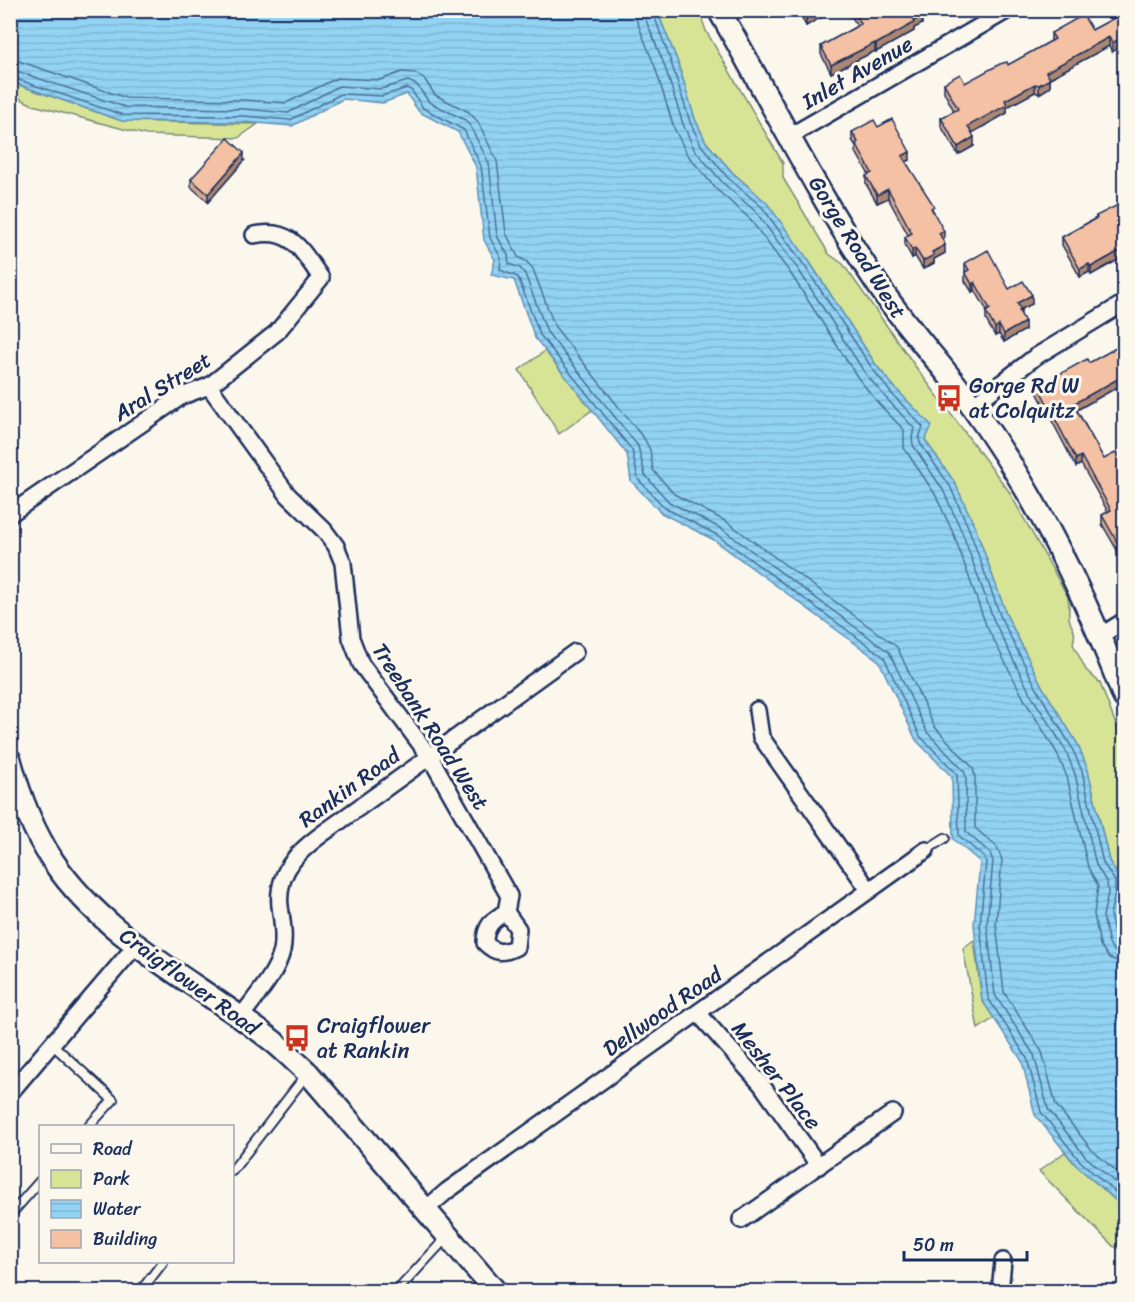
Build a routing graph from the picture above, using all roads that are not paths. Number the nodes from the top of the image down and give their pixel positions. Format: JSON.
{"nodes":[{"id":1,"x":719,"y":10,"type":"edge"},
{"id":2,"x":1008,"y":10,"type":"edge"},
{"id":3,"x":790,"y":136,"type":"junction"},
{"id":4,"x":254,"y":235,"type":"dead end"},
{"id":5,"x":1125,"y":303,"type":"edge"},
{"id":6,"x":209,"y":386,"type":"junction"},
{"id":7,"x":972,"y":406,"type":"junction"},
{"id":8,"x":10,"y":514,"type":"edge"},
{"id":9,"x":1125,"y":621,"type":"edge"},
{"id":10,"x":1100,"y":636,"type":"junction"},
{"id":11,"x":575,"y":652,"type":"dead end"},
{"id":12,"x":1125,"y":697,"type":"edge"},
{"id":13,"x":757,"y":710,"type":"dead end"},
{"id":14,"x":430,"y":757,"type":"junction"},
{"id":15,"x":10,"y":760,"type":"edge"},
{"id":16,"x":945,"y":838,"type":"dead end"},
{"id":17,"x":926,"y":850,"type":"joint"},
{"id":18,"x":869,"y":890,"type":"junction"},
{"id":19,"x":506,"y":912,"type":"dead end"},
{"id":20,"x":137,"y":944,"type":"junction"},
{"id":21,"x":698,"y":1013,"type":"junction"},
{"id":22,"x":241,"y":1017,"type":"junction"},
{"id":23,"x":52,"y":1044,"type":"junction"},
{"id":24,"x":308,"y":1073,"type":"junction"},
{"id":25,"x":10,"y":1093,"type":"edge"},
{"id":26,"x":893,"y":1113,"type":"dead end"},
{"id":27,"x":90,"y":1125,"type":"edge"},
{"id":28,"x":819,"y":1167,"type":"junction"},
{"id":29,"x":234,"y":1168,"type":"edge"},
{"id":30,"x":39,"y":1182,"type":"edge"},
{"id":31,"x":426,"y":1209,"type":"junction"},
{"id":32,"x":10,"y":1215,"type":"edge"},
{"id":33,"x":741,"y":1220,"type":"dead end"},
{"id":34,"x":449,"y":1235,"type":"junction"},
{"id":35,"x":1003,"y":1261,"type":"dead end"},
{"id":36,"x":162,"y":1263,"type":"edge"},
{"id":37,"x":140,"y":1292,"type":"edge"},
{"id":38,"x":396,"y":1292,"type":"edge"},
{"id":39,"x":496,"y":1292,"type":"edge"},
{"id":40,"x":1000,"y":1292,"type":"edge"}],
"edges":[{"from":1,"to":3,"type":"main road","name":"Gorge Road West"},
{"from":2,"to":3,"type":"street","name":"Inlet Avenue"},
{"from":3,"to":7,"type":"main road","name":"Gorge Road West"},
{"from":4,"to":6,"type":"street","name":"Aral Street"},
{"from":5,"to":7,"type":"street"},
{"from":6,"to":8,"type":"street","name":"Aral Street"},
{"from":6,"to":14,"type":"street","name":"Treebank Road West"},
{"from":7,"to":10,"type":"main road","name":"Gorge Road West"},
{"from":9,"to":10,"type":"street"},
{"from":10,"to":12,"type":"main road","name":"Gorge Road West"},
{"from":11,"to":14,"type":"street","name":"Rankin Road"},
{"from":13,"to":18,"type":"street"},
{"from":14,"to":19,"type":"street","name":"Treebank Road West"},
{"from":14,"to":22,"type":"street","name":"Rankin Road"},
{"from":15,"to":20,"type":"main road","name":"Craigflower Road"},
{"from":16,"to":17,"type":"lane"},
{"from":17,"to":18,"type":"street","name":"Dellwood Road"},
{"from":18,"to":21,"type":"street","name":"Dellwood Road"},
{"from":20,"to":22,"type":"main road","name":"Craigflower Road"},
{"from":20,"to":23,"type":"street"},
{"from":21,"to":28,"type":"street","name":"Mesher Place"},
{"from":21,"to":31,"type":"street","name":"Dellwood Road"},
{"from":22,"to":24,"type":"main road","name":"Craigflower Road"},
{"from":23,"to":25,"type":"street"},
{"from":23,"to":27,"type":"lane"},
{"from":24,"to":29,"type":"lane"},
{"from":24,"to":31,"type":"main road","name":"Craigflower Road"},
{"from":26,"to":28,"type":"street","name":"Mesher Place"},
{"from":28,"to":33,"type":"street","name":"Mesher Place"},
{"from":30,"to":32,"type":"lane"},
{"from":31,"to":34,"type":"main road","name":"Craigflower Road"},
{"from":34,"to":38,"type":"lane"},
{"from":34,"to":39,"type":"main road","name":"Craigflower Road"},
{"from":35,"to":40,"type":"street"},
{"from":36,"to":37,"type":"lane"}]}
